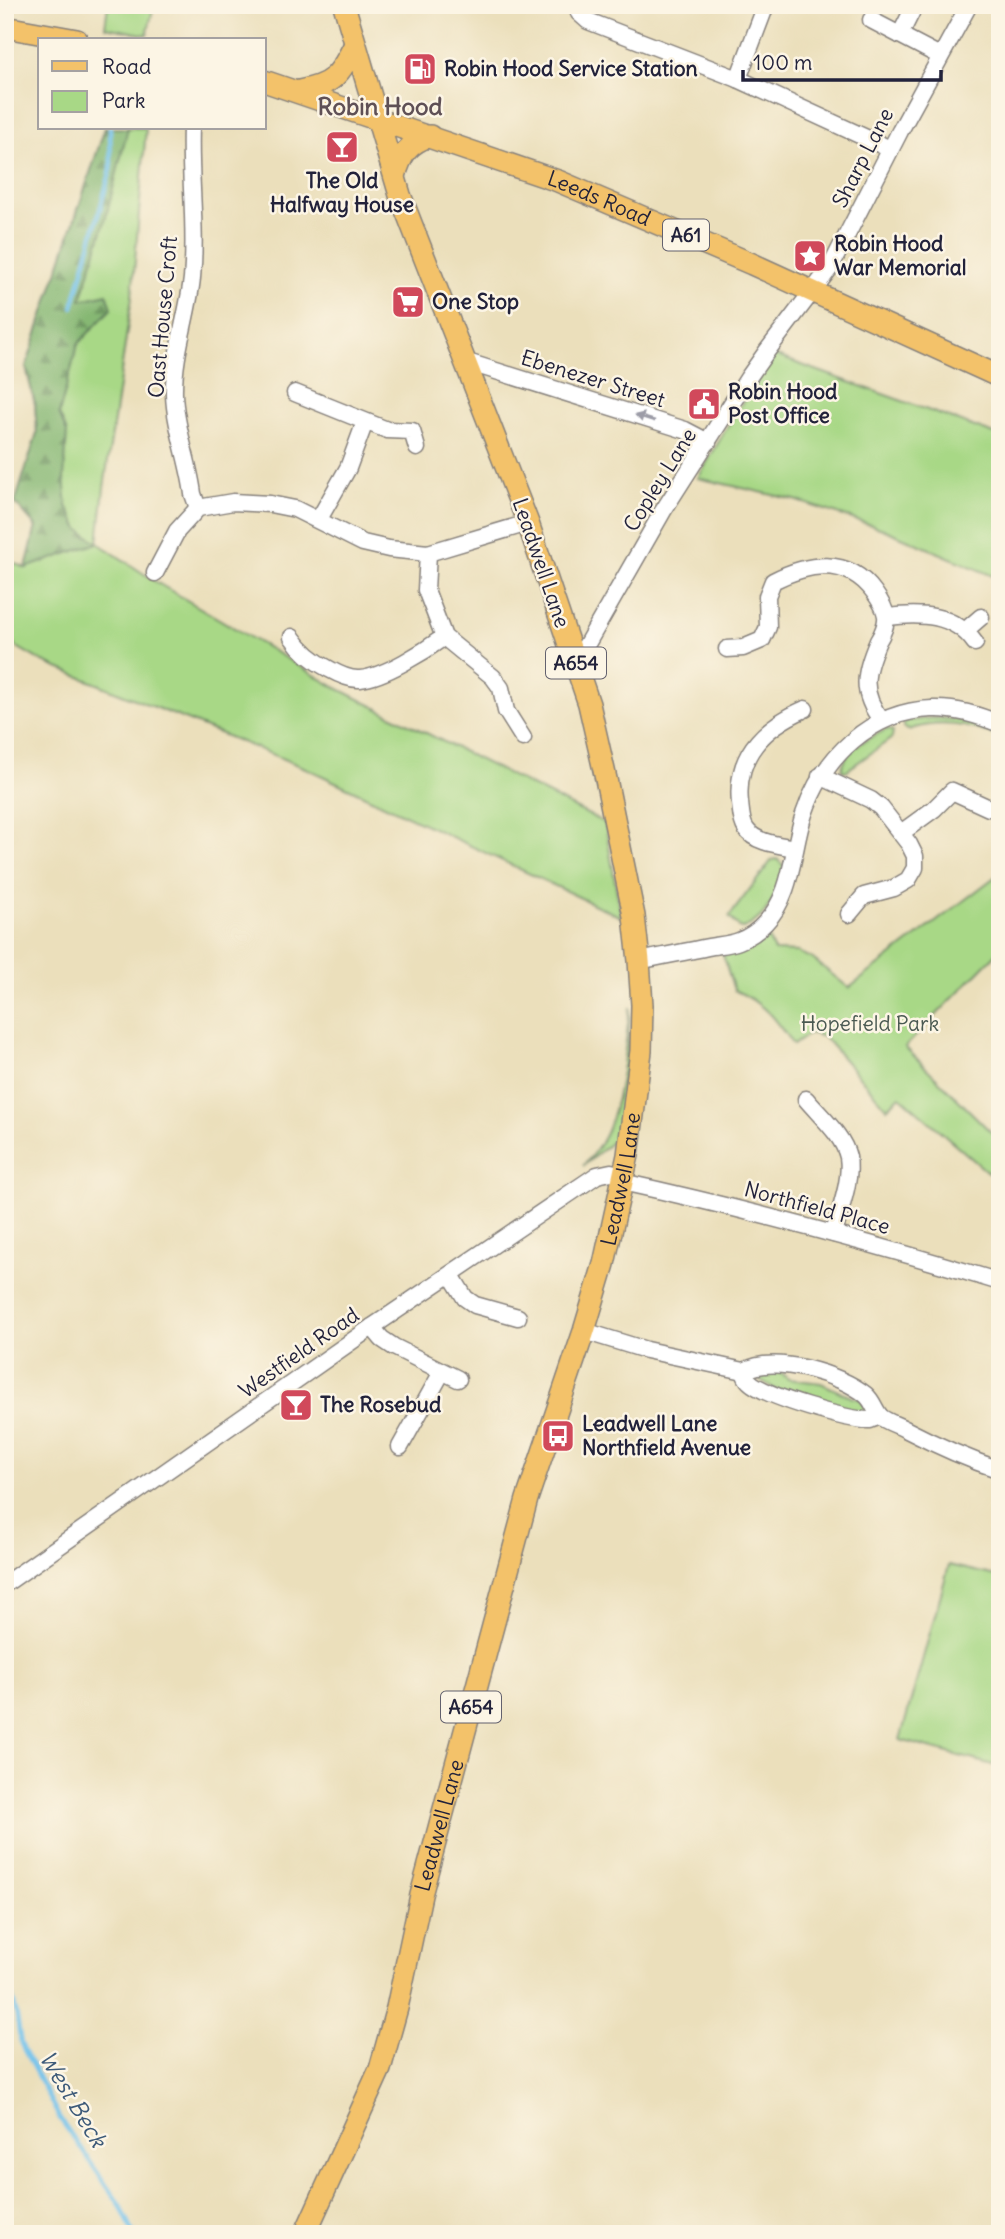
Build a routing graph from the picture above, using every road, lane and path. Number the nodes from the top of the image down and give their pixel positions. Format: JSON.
{"nodes":[{"id":1,"x":344,"y":5,"type":"edge"},
{"id":2,"x":577,"y":5,"type":"edge"},
{"id":3,"x":766,"y":5,"type":"edge"},
{"id":4,"x":915,"y":5,"type":"edge"},
{"id":5,"x":969,"y":5,"type":"edge"},
{"id":6,"x":871,"y":20,"type":"dead end"},
{"id":7,"x":5,"y":27,"type":"edge"},
{"id":8,"x":900,"y":35,"type":"junction"},
{"id":9,"x":66,"y":38,"type":"edge"},
{"id":10,"x":355,"y":44,"type":"junction"},
{"id":11,"x":940,"y":56,"type":"junction"},
{"id":12,"x":738,"y":79,"type":"junction"},
{"id":13,"x":266,"y":82,"type":"edge"},
{"id":14,"x":298,"y":91,"type":"junction"},
{"id":15,"x":377,"y":118,"type":"junction"},
{"id":16,"x":191,"y":130,"type":"edge"},
{"id":17,"x":430,"y":136,"type":"junction"},
{"id":18,"x":890,"y":149,"type":"junction"},
{"id":19,"x":395,"y":177,"type":"junction"},
{"id":20,"x":813,"y":292,"type":"junction"},
{"id":21,"x":464,"y":360,"type":"junction"},
{"id":22,"x":1000,"y":377,"type":"edge"},
{"id":23,"x":295,"y":393,"type":"dead end"},
{"id":24,"x":365,"y":422,"type":"junction"},
{"id":25,"x":708,"y":442,"type":"junction"},
{"id":26,"x":417,"y":448,"type":"dead end"},
{"id":27,"x":198,"y":508,"type":"junction"},
{"id":28,"x":319,"y":519,"type":"junction"},
{"id":29,"x":528,"y":523,"type":"junction"},
{"id":30,"x":428,"y":553,"type":"junction"},
{"id":31,"x":155,"y":573,"type":"dead end"},
{"id":32,"x":887,"y":617,"type":"junction"},
{"id":33,"x":981,"y":617,"type":"dead end"},
{"id":34,"x":292,"y":637,"type":"dead end"},
{"id":35,"x":444,"y":637,"type":"junction"},
{"id":36,"x":726,"y":649,"type":"dead end"},
{"id":37,"x":576,"y":663,"type":"junction"},
{"id":38,"x":805,"y":709,"type":"dead end"},
{"id":39,"x":882,"y":721,"type":"junction"},
{"id":40,"x":1000,"y":724,"type":"edge"},
{"id":41,"x":523,"y":738,"type":"dead end"},
{"id":42,"x":820,"y":776,"type":"junction"},
{"id":43,"x":989,"y":808,"type":"dead end"},
{"id":44,"x":901,"y":833,"type":"junction"},
{"id":45,"x":795,"y":848,"type":"junction"},
{"id":46,"x":849,"y":914,"type":"dead end"},
{"id":47,"x":639,"y":961,"type":"junction"},
{"id":48,"x":806,"y":1099,"type":"dead end"},
{"id":49,"x":623,"y":1179,"type":"junction"},
{"id":50,"x":834,"y":1234,"type":"junction"},
{"id":51,"x":450,"y":1275,"type":"junction"},
{"id":52,"x":1000,"y":1282,"type":"edge"},
{"id":53,"x":518,"y":1317,"type":"dead end"},
{"id":54,"x":372,"y":1327,"type":"junction"},
{"id":55,"x":584,"y":1331,"type":"junction"},
{"id":56,"x":744,"y":1371,"type":"junction"},
{"id":57,"x":442,"y":1372,"type":"junction"},
{"id":58,"x":458,"y":1379,"type":"dead end"},
{"id":59,"x":880,"y":1416,"type":"junction"},
{"id":60,"x":400,"y":1447,"type":"dead end"},
{"id":61,"x":1000,"y":1470,"type":"edge"},
{"id":62,"x":5,"y":1584,"type":"edge"},
{"id":63,"x":305,"y":2234,"type":"edge"}],
"edges":[{"from":1,"to":10,"type":"main road","number":"A654"},
{"from":2,"to":12,"type":"street"},
{"from":3,"to":12,"type":"street"},
{"from":4,"to":8,"type":"street"},
{"from":5,"to":11,"type":"street","name":"Sharp Lane"},
{"from":6,"to":8,"type":"street"},
{"from":7,"to":9,"type":"main road"},
{"from":8,"to":11,"type":"street"},
{"from":10,"to":14,"type":"main road"},
{"from":10,"to":15,"type":"main road","number":"A654"},
{"from":11,"to":18,"type":"street","name":"Sharp Lane"},
{"from":12,"to":18,"type":"street"},
{"from":13,"to":14,"type":"main road","name":"Leeds Road","number":"A61"},
{"from":14,"to":15,"type":"main road","name":"Leeds Road","number":"A61"},
{"from":15,"to":17,"type":"main road","name":"Leeds Road","number":"A61"},
{"from":15,"to":19,"type":"main road","name":"Leadwell Lane","number":"A654"},
{"from":16,"to":27,"type":"street","name":"Oast House Croft"},
{"from":17,"to":19,"type":"main road"},
{"from":17,"to":20,"type":"main road","name":"Leeds Road","number":"A61"},
{"from":18,"to":20,"type":"street","name":"Sharp Lane"},
{"from":19,"to":21,"type":"main road","name":"Leadwell Lane","number":"A654"},
{"from":20,"to":22,"type":"main road","name":"Leeds Road","number":"A61"},
{"from":20,"to":25,"type":"street","name":"Copley Lane"},
{"from":25,"to":21,"type":"street","name":"Ebenezer Street","one_way":true},
{"from":21,"to":29,"type":"main road","name":"Leadwell Lane","number":"A654"},
{"from":23,"to":24,"type":"street"},
{"from":24,"to":26,"type":"street"},
{"from":24,"to":28,"type":"street"},
{"from":25,"to":37,"type":"street","name":"Copley Lane"},
{"from":27,"to":28,"type":"street"},
{"from":27,"to":31,"type":"street"},
{"from":28,"to":30,"type":"street"},
{"from":29,"to":30,"type":"street"},
{"from":29,"to":37,"type":"main road","name":"Leadwell Lane","number":"A654"},
{"from":30,"to":35,"type":"street"},
{"from":32,"to":33,"type":"street"},
{"from":32,"to":36,"type":"street"},
{"from":32,"to":39,"type":"street"},
{"from":34,"to":35,"type":"street"},
{"from":35,"to":41,"type":"street"},
{"from":37,"to":47,"type":"main road","name":"Leadwell Lane","number":"A654"},
{"from":38,"to":45,"type":"street"},
{"from":39,"to":40,"type":"street"},
{"from":39,"to":42,"type":"street"},
{"from":42,"to":44,"type":"street"},
{"from":42,"to":45,"type":"street"},
{"from":43,"to":44,"type":"street"},
{"from":44,"to":46,"type":"street"},
{"from":45,"to":47,"type":"street"},
{"from":47,"to":49,"type":"main road","name":"Leadwell Lane","number":"A654"},
{"from":48,"to":50,"type":"street"},
{"from":49,"to":50,"type":"street","name":"Northfield Place"},
{"from":49,"to":51,"type":"street","name":"Westfield Road"},
{"from":49,"to":55,"type":"main road","name":"Leadwell Lane","number":"A654"},
{"from":50,"to":52,"type":"street","name":"Northfield Place"},
{"from":51,"to":53,"type":"street"},
{"from":51,"to":54,"type":"street","name":"Westfield Road"},
{"from":54,"to":57,"type":"street"},
{"from":54,"to":62,"type":"street","name":"Westfield Road"},
{"from":55,"to":56,"type":"street"},
{"from":55,"to":63,"type":"main road","name":"Leadwell Lane","number":"A654"},
{"from":56,"to":59,"type":"street"},
{"from":56,"to":59,"type":"street"},
{"from":57,"to":58,"type":"street"},
{"from":57,"to":60,"type":"street"},
{"from":59,"to":61,"type":"street"}]}
